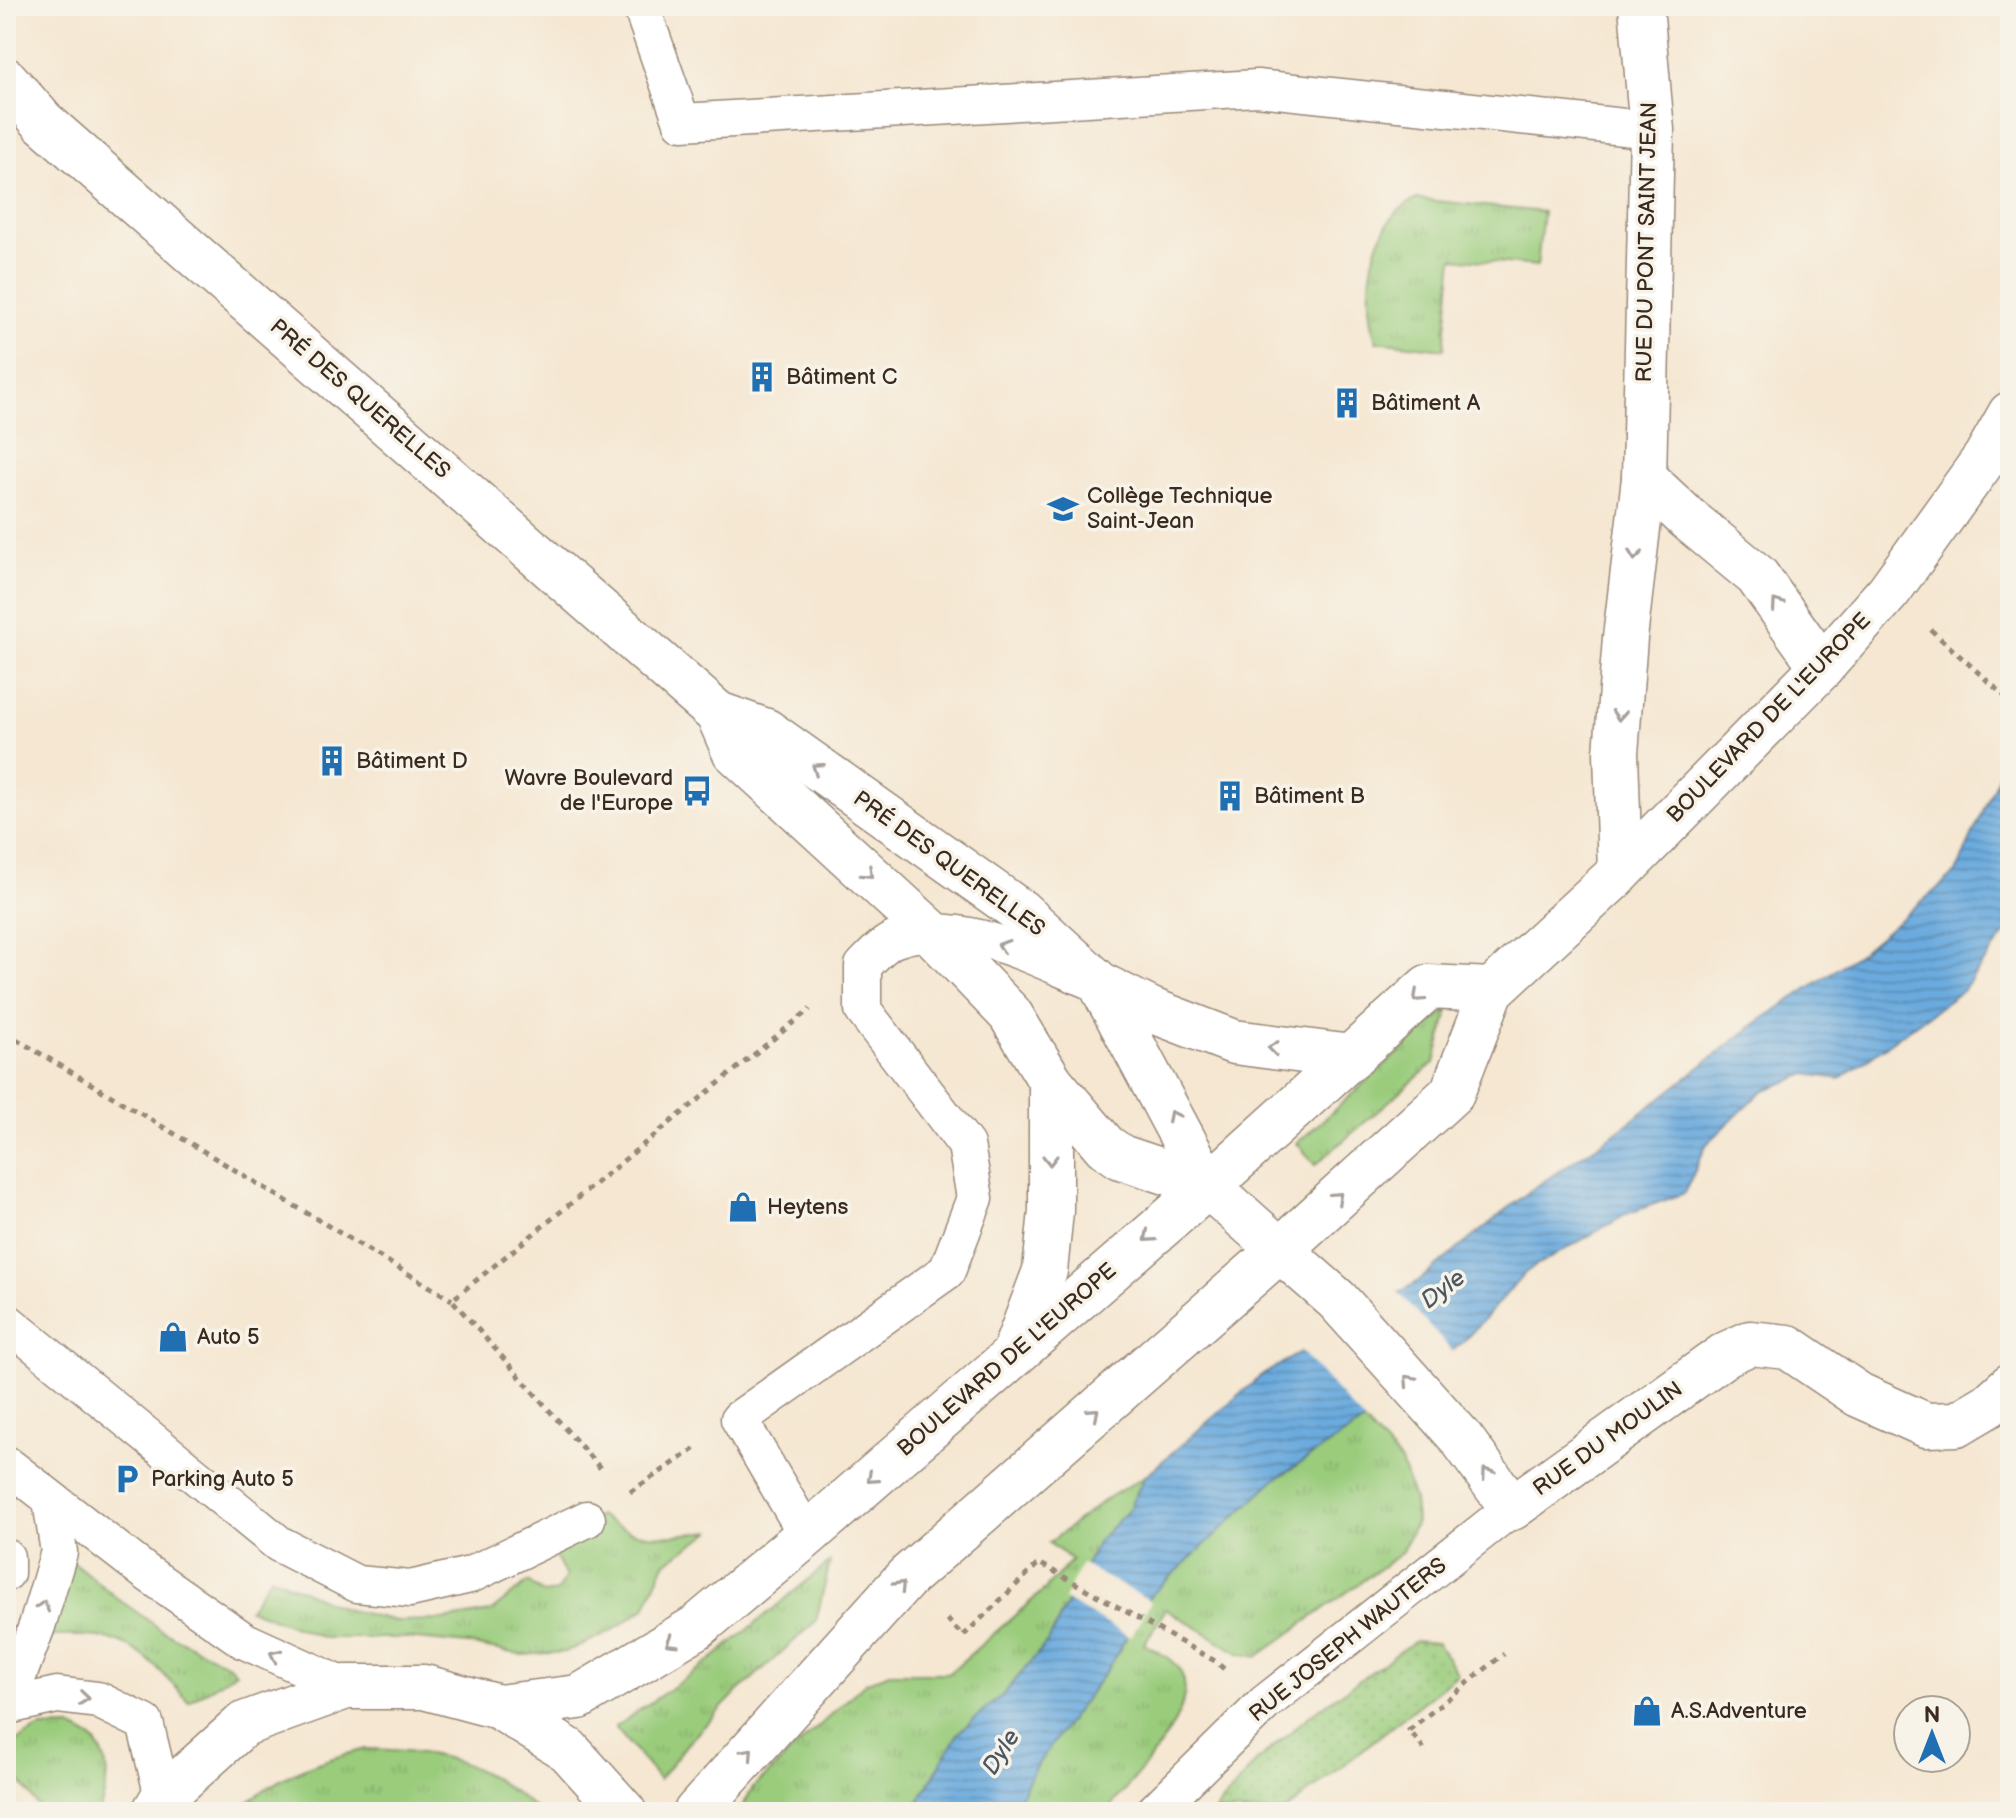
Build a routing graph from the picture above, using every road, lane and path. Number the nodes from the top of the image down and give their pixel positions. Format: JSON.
{"nodes":[{"id":1,"x":641,"y":6,"type":"edge"},
{"id":2,"x":1641,"y":6,"type":"edge"},
{"id":3,"x":6,"y":80,"type":"edge"},
{"id":4,"x":1652,"y":130,"type":"junction"},
{"id":5,"x":2010,"y":414,"type":"edge"},
{"id":6,"x":1644,"y":478,"type":"junction"},
{"id":7,"x":1889,"y":591,"type":"junction"},
{"id":8,"x":1822,"y":667,"type":"junction"},
{"id":9,"x":2010,"y":701,"type":"edge"},
{"id":10,"x":718,"y":714,"type":"junction"},
{"id":11,"x":1620,"y":872,"type":"junction"},
{"id":12,"x":929,"y":930,"type":"junction"},
{"id":13,"x":863,"y":966,"type":"junction"},
{"id":14,"x":1101,"y":985,"type":"junction"},
{"id":15,"x":1492,"y":990,"type":"junction"},
{"id":16,"x":6,"y":1033,"type":"edge"},
{"id":17,"x":1351,"y":1057,"type":"junction"},
{"id":18,"x":1051,"y":1082,"type":"junction"},
{"id":19,"x":1208,"y":1186,"type":"junction"},
{"id":20,"x":1280,"y":1250,"type":"junction"},
{"id":21,"x":452,"y":1300,"type":"junction"},
{"id":22,"x":6,"y":1321,"type":"edge"},
{"id":23,"x":1015,"y":1352,"type":"junction"},
{"id":24,"x":2010,"y":1386,"type":"edge"},
{"id":25,"x":739,"y":1419,"type":"junction"},
{"id":26,"x":6,"y":1464,"type":"edge"},
{"id":27,"x":625,"y":1496,"type":"junction"},
{"id":28,"x":51,"y":1501,"type":"junction"},
{"id":29,"x":1512,"y":1508,"type":"junction"},
{"id":30,"x":587,"y":1519,"type":"joint"},
{"id":31,"x":807,"y":1535,"type":"junction"},
{"id":32,"x":6,"y":1557,"type":"edge"},
{"id":33,"x":6,"y":1573,"type":"edge"},
{"id":34,"x":907,"y":1577,"type":"junction"},
{"id":35,"x":1504,"y":1654,"type":"dead end"},
{"id":36,"x":1215,"y":1661,"type":"dead end"},
{"id":37,"x":346,"y":1687,"type":"junction"},
{"id":38,"x":7,"y":1707,"type":"edge"},
{"id":39,"x":499,"y":1707,"type":"junction"},
{"id":40,"x":1424,"y":1749,"type":"dead end"},
{"id":41,"x":6,"y":1804,"type":"edge"},
{"id":42,"x":158,"y":1804,"type":"edge"},
{"id":43,"x":12,"y":1812,"type":"edge"},
{"id":44,"x":624,"y":1812,"type":"edge"},
{"id":45,"x":696,"y":1812,"type":"edge"},
{"id":46,"x":1154,"y":1812,"type":"edge"}],
"edges":[{"from":1,"to":4,"type":"lane"},
{"from":2,"to":4,"type":"main road","name":"RUE DU PONT SAINT JEAN"},
{"from":3,"to":10,"type":"main road","name":"PRÉ DES QUERELLES"},
{"from":4,"to":6,"type":"main road","name":"RUE DU PONT SAINT JEAN"},
{"from":5,"to":7,"type":"main road","name":"BOULEVARD DE L'EUROPE"},
{"from":8,"to":6,"type":"main road","one_way":true},
{"from":6,"to":11,"type":"main road","name":"RUE DU PONT SAINT JEAN","one_way":true},
{"from":7,"to":8,"type":"main road","name":"BOULEVARD DE L'EUROPE"},
{"from":7,"to":9,"type":"path"},
{"from":8,"to":11,"type":"main road","name":"BOULEVARD DE L'EUROPE"},
{"from":10,"to":12,"type":"main road","name":"PRÉ DES QUERELLES","one_way":true},
{"from":14,"to":10,"type":"main road","name":"PRÉ DES QUERELLES","one_way":true},
{"from":11,"to":15,"type":"main road","name":"BOULEVARD DE L'EUROPE"},
{"from":12,"to":13,"type":"lane"},
{"from":14,"to":12,"type":"lane","one_way":true},
{"from":12,"to":18,"type":"main road","name":"PRÉ DES QUERELLES"},
{"from":13,"to":21,"type":"path"},
{"from":13,"to":25,"type":"lane"},
{"from":17,"to":14,"type":"main road","one_way":true},
{"from":19,"to":14,"type":"main road","name":"PRÉ DES QUERELLES","one_way":true},
{"from":15,"to":17,"type":"main road","name":"BOULEVARD DE L'EUROPE","one_way":true},
{"from":20,"to":15,"type":"main road","name":"BOULEVARD DE L'EUROPE","one_way":true},
{"from":16,"to":21,"type":"path"},
{"from":17,"to":19,"type":"main road","name":"BOULEVARD DE L'EUROPE"},
{"from":18,"to":19,"type":"main road","name":"PRÉ DES QUERELLES"},
{"from":18,"to":23,"type":"main road","one_way":true},
{"from":19,"to":20,"type":"main road","name":"PRÉ DES QUERELLES"},
{"from":19,"to":23,"type":"main road","name":"BOULEVARD DE L'EUROPE","one_way":true},
{"from":29,"to":20,"type":"main road","name":"RUE DU MOULIN","one_way":true},
{"from":34,"to":20,"type":"main road","name":"BOULEVARD DE L'EUROPE","one_way":true},
{"from":21,"to":27,"type":"path"},
{"from":22,"to":30,"type":"lane"},
{"from":23,"to":31,"type":"main road","name":"BOULEVARD DE L'EUROPE","one_way":true},
{"from":24,"to":29,"type":"main road","name":"RUE DU MOULIN"},
{"from":25,"to":27,"type":"path"},
{"from":25,"to":31,"type":"lane"},
{"from":26,"to":28,"type":"lane"},
{"from":27,"to":30,"type":"path"},
{"from":37,"to":28,"type":"lane","one_way":true},
{"from":38,"to":28,"type":"lane","one_way":true},
{"from":29,"to":46,"type":"lane","name":"RUE JOSEPH WAUTERS"},
{"from":31,"to":39,"type":"main road","name":"BOULEVARD DE L'EUROPE","one_way":true},
{"from":32,"to":33,"type":"lane"},
{"from":34,"to":36,"type":"path"},
{"from":45,"to":34,"type":"main road","name":"BOULEVARD DE L'EUROPE","one_way":true},
{"from":35,"to":40,"type":"path"},
{"from":37,"to":39,"type":"main road","name":"BOULEVARD DE L'EUROPE"},
{"from":37,"to":42,"type":"main road","name":"BOULEVARD DE L'EUROPE"},
{"from":38,"to":42,"type":"lane","one_way":true},
{"from":39,"to":44,"type":"main road","name":"BOULEVARD DE L'EUROPE"},
{"from":41,"to":43,"type":"path"}]}
